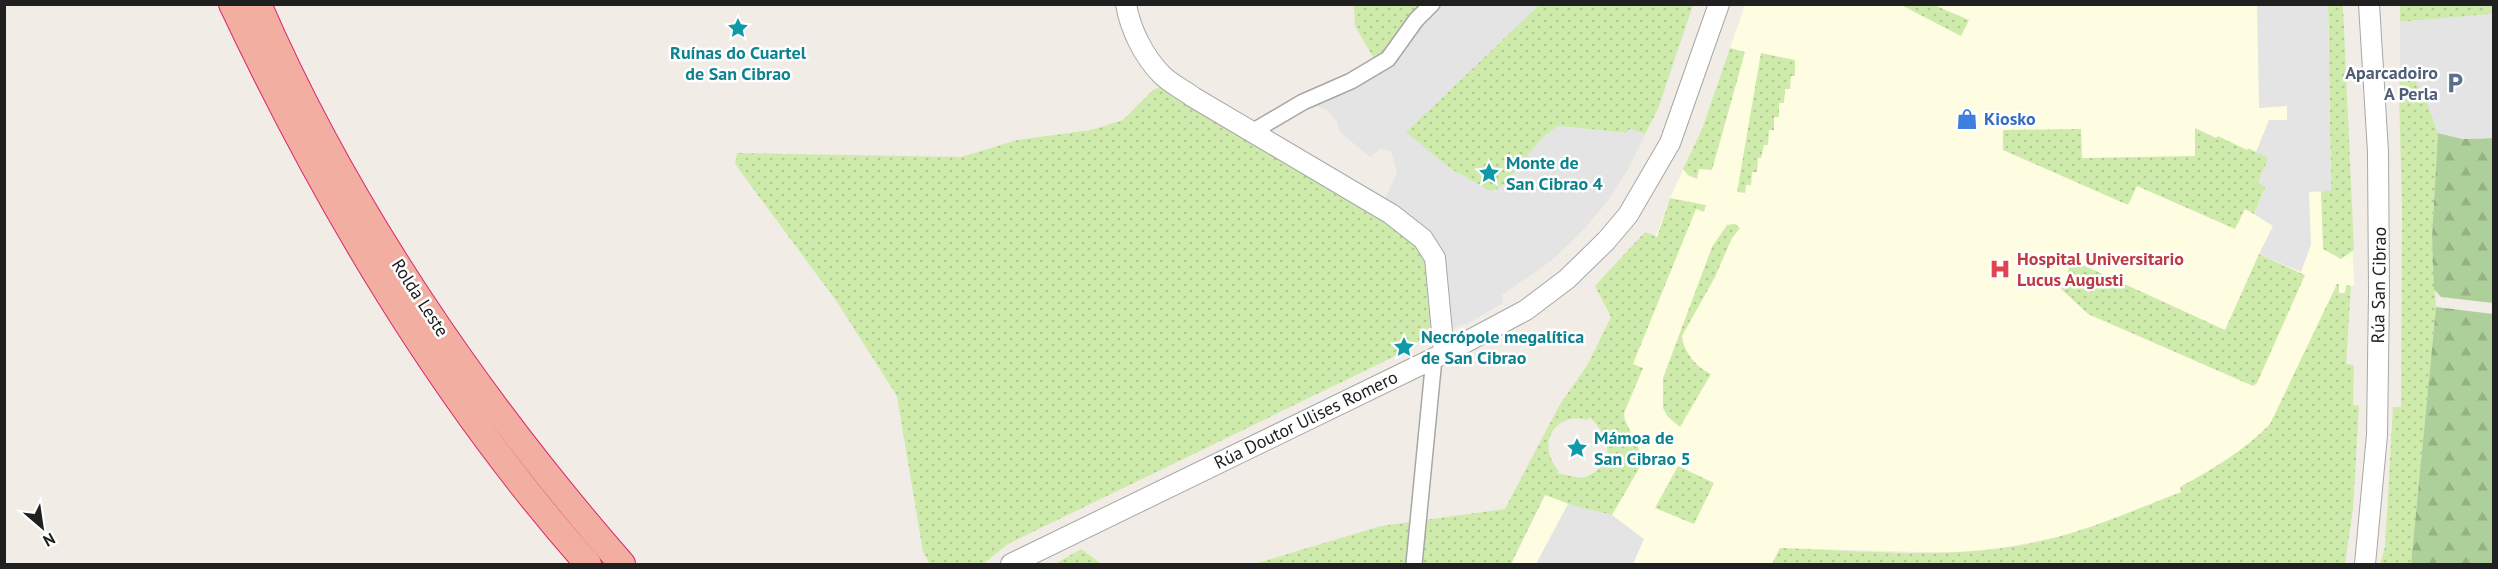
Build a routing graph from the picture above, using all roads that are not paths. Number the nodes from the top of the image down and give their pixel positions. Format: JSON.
{"nodes":[{"id":1,"x":232,"y":4,"type":"edge"},
{"id":2,"x":258,"y":4,"type":"edge"},
{"id":3,"x":1126,"y":4,"type":"edge"},
{"id":4,"x":1432,"y":4,"type":"edge"},
{"id":5,"x":1719,"y":4,"type":"edge"},
{"id":6,"x":2369,"y":4,"type":"edge"},
{"id":7,"x":1252,"y":132,"type":"junction"},
{"id":8,"x":1439,"y":356,"type":"junction"},
{"id":9,"x":588,"y":564,"type":"edge"},
{"id":10,"x":622,"y":564,"type":"edge"},
{"id":11,"x":1011,"y":564,"type":"edge"},
{"id":12,"x":1414,"y":564,"type":"edge"},
{"id":13,"x":2365,"y":564,"type":"edge"}],
"edges":[{"from":1,"to":9,"type":"highway","name":"Rolda Leste"},
{"from":2,"to":10,"type":"highway","name":"Rolda Leste"},
{"from":3,"to":7,"type":"street"},
{"from":4,"to":7,"type":"street"},
{"from":5,"to":8,"type":"street","name":"Rúa Doutor Ulises Romero"},
{"from":6,"to":13,"type":"street","name":"Rúa San Cibrao"},
{"from":7,"to":8,"type":"street"},
{"from":8,"to":11,"type":"street","name":"Rúa Doutor Ulises Romero"},
{"from":8,"to":12,"type":"street"}]}
